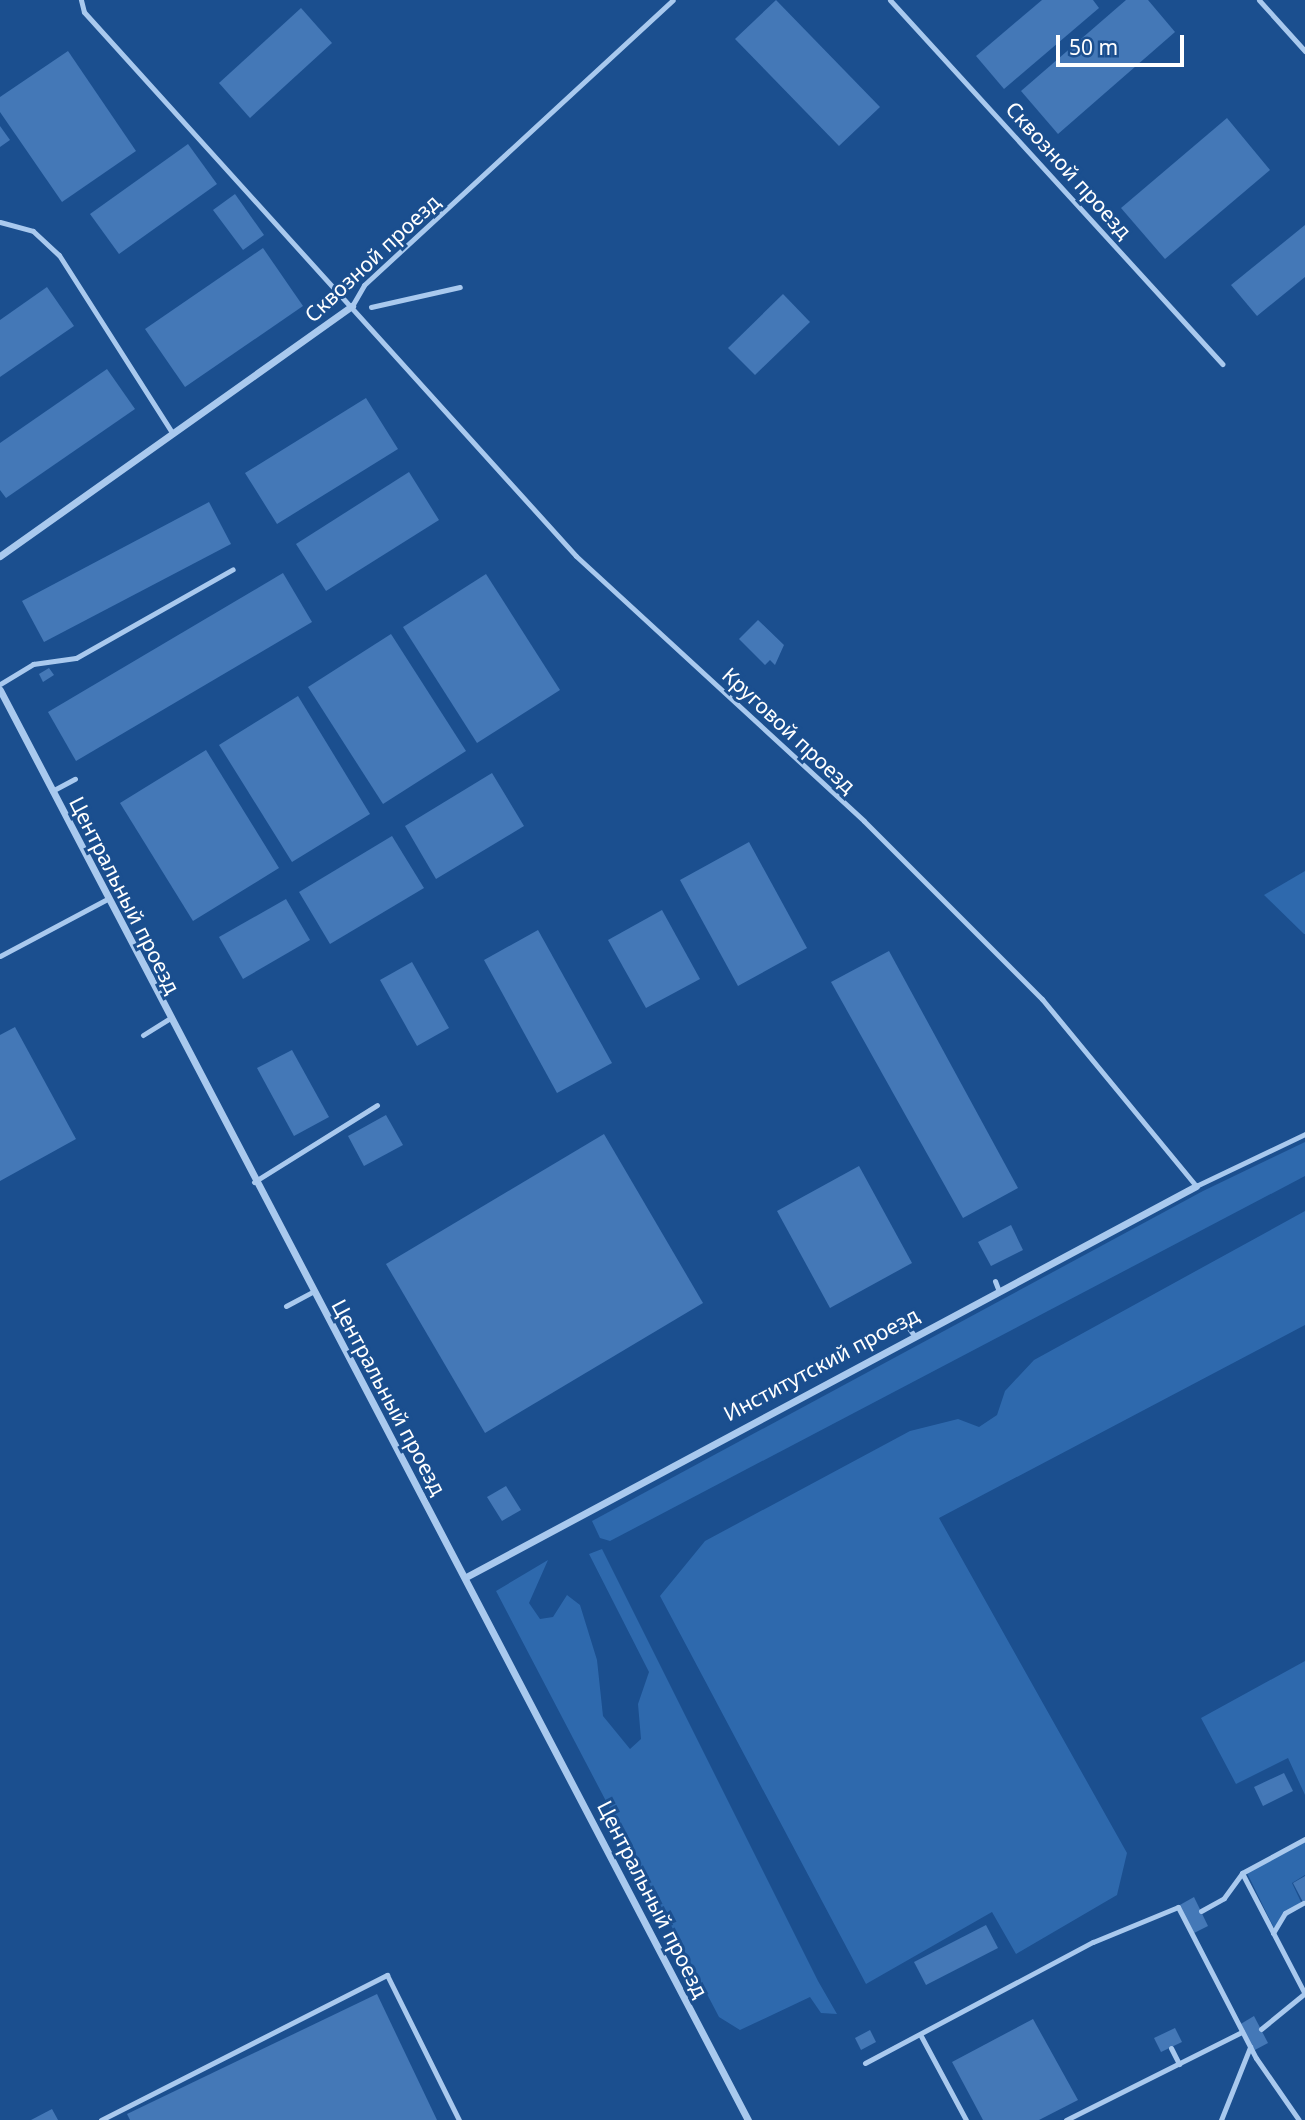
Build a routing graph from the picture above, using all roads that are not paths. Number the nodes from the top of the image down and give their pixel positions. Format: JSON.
{"nodes":[{"id":1,"x":81,"y":0,"type":"edge"},
{"id":2,"x":673,"y":0,"type":"edge"},
{"id":3,"x":890,"y":0,"type":"edge"},
{"id":4,"x":1259,"y":0,"type":"edge"},
{"id":5,"x":1305,"y":51,"type":"edge"},
{"id":6,"x":0,"y":222,"type":"edge"},
{"id":7,"x":460,"y":287,"type":"dead end"},
{"id":8,"x":352,"y":306,"type":"junction"},
{"id":9,"x":371,"y":307,"type":"dead end"},
{"id":10,"x":1222,"y":364,"type":"dead end"},
{"id":11,"x":173,"y":434,"type":"junction"},
{"id":12,"x":0,"y":556,"type":"edge"},
{"id":13,"x":233,"y":569,"type":"dead end"},
{"id":14,"x":0,"y":684,"type":"edge"},
{"id":15,"x":0,"y":690,"type":"edge"},
{"id":16,"x":75,"y":779,"type":"dead end"},
{"id":17,"x":52,"y":791,"type":"junction"},
{"id":18,"x":107,"y":899,"type":"junction"},
{"id":19,"x":0,"y":956,"type":"edge"},
{"id":20,"x":169,"y":1019,"type":"junction"},
{"id":21,"x":143,"y":1035,"type":"dead end"},
{"id":22,"x":377,"y":1105,"type":"dead end"},
{"id":23,"x":1305,"y":1134,"type":"edge"},
{"id":24,"x":254,"y":1182,"type":"junction"},
{"id":25,"x":1196,"y":1186,"type":"junction"},
{"id":26,"x":995,"y":1281,"type":"dead end"},
{"id":27,"x":999,"y":1289,"type":"junction"},
{"id":28,"x":312,"y":1292,"type":"junction"},
{"id":29,"x":286,"y":1306,"type":"dead end"},
{"id":30,"x":466,"y":1577,"type":"junction"},
{"id":31,"x":1305,"y":1839,"type":"edge"},
{"id":32,"x":1242,"y":1873,"type":"junction"},
{"id":33,"x":1303,"y":1903,"type":"dead end"},
{"id":34,"x":1201,"y":1911,"type":"dead end"},
{"id":35,"x":1273,"y":1933,"type":"junction"},
{"id":36,"x":1305,"y":1993,"type":"edge"},
{"id":37,"x":1261,"y":2029,"type":"dead end"},
{"id":38,"x":1242,"y":2032,"type":"junction"},
{"id":39,"x":921,"y":2036,"type":"junction"},
{"id":40,"x":1250,"y":2047,"type":"junction"},
{"id":41,"x":1171,"y":2048,"type":"dead end"},
{"id":42,"x":865,"y":2063,"type":"dead end"},
{"id":43,"x":1179,"y":2064,"type":"junction"},
{"id":44,"x":101,"y":2120,"type":"edge"},
{"id":45,"x":459,"y":2120,"type":"edge"},
{"id":46,"x":748,"y":2120,"type":"edge"},
{"id":47,"x":966,"y":2120,"type":"edge"},
{"id":48,"x":1066,"y":2120,"type":"edge"},
{"id":49,"x":1221,"y":2120,"type":"edge"},
{"id":50,"x":1298,"y":2120,"type":"edge"}],
"edges":[{"from":1,"to":8,"type":"lane","name":"Круговой проезд"},
{"from":2,"to":8,"type":"lane","name":"Сквозной проезд"},
{"from":3,"to":10,"type":"lane","name":"Сквозной проезд"},
{"from":4,"to":5,"type":"lane"},
{"from":6,"to":11,"type":"lane"},
{"from":7,"to":9,"type":"lane"},
{"from":8,"to":11,"type":"street","name":"Сквозной проезд"},
{"from":8,"to":25,"type":"lane","name":"Круговой проезд"},
{"from":11,"to":12,"type":"street","name":"Сквозной проезд"},
{"from":13,"to":14,"type":"lane"},
{"from":15,"to":17,"type":"street","name":"Центральный проезд"},
{"from":16,"to":17,"type":"lane"},
{"from":17,"to":18,"type":"street","name":"Центральный проезд"},
{"from":18,"to":19,"type":"lane"},
{"from":18,"to":20,"type":"street","name":"Центральный проезд"},
{"from":20,"to":21,"type":"lane"},
{"from":20,"to":24,"type":"street","name":"Центральный проезд"},
{"from":22,"to":24,"type":"lane"},
{"from":23,"to":25,"type":"lane"},
{"from":24,"to":28,"type":"street","name":"Центральный проезд"},
{"from":25,"to":27,"type":"street","name":"Институтский проезд"},
{"from":26,"to":27,"type":"lane"},
{"from":27,"to":30,"type":"street","name":"Институтский проезд"},
{"from":28,"to":29,"type":"lane"},
{"from":28,"to":30,"type":"street","name":"Центральный проезд"},
{"from":30,"to":46,"type":"street","name":"Центральный проезд"},
{"from":31,"to":32,"type":"lane"},
{"from":32,"to":34,"type":"lane"},
{"from":32,"to":35,"type":"lane"},
{"from":33,"to":35,"type":"lane"},
{"from":35,"to":36,"type":"lane"},
{"from":36,"to":37,"type":"lane"},
{"from":38,"to":39,"type":"lane"},
{"from":38,"to":40,"type":"lane"},
{"from":38,"to":43,"type":"lane"},
{"from":39,"to":42,"type":"lane"},
{"from":39,"to":47,"type":"lane"},
{"from":40,"to":49,"type":"lane"},
{"from":40,"to":50,"type":"lane"},
{"from":41,"to":43,"type":"lane"},
{"from":43,"to":48,"type":"lane"},
{"from":44,"to":45,"type":"lane"}]}
